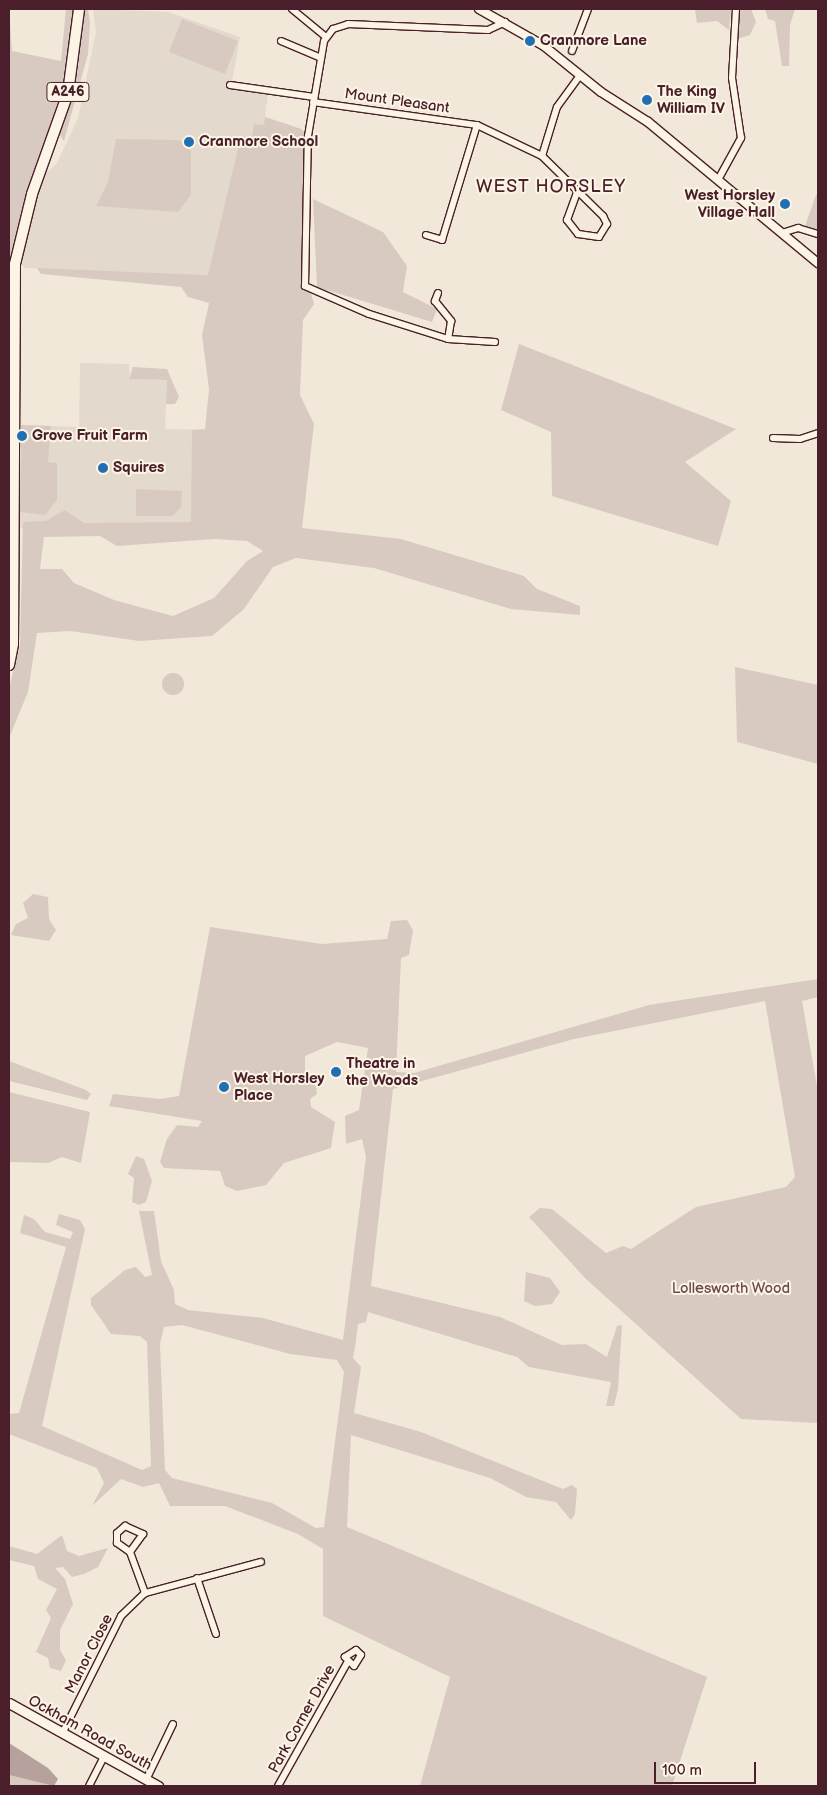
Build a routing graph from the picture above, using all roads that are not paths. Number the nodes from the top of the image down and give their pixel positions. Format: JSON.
{"nodes":[{"id":1,"x":80,"y":9,"type":"edge"},
{"id":2,"x":292,"y":9,"type":"edge"},
{"id":3,"x":479,"y":9,"type":"edge"},
{"id":4,"x":588,"y":9,"type":"edge"},
{"id":5,"x":736,"y":9,"type":"edge"},
{"id":6,"x":488,"y":10,"type":"edge"},
{"id":7,"x":505,"y":22,"type":"junction"},
{"id":8,"x":326,"y":37,"type":"junction"},
{"id":9,"x":281,"y":41,"type":"dead end"},
{"id":10,"x":572,"y":50,"type":"dead end"},
{"id":11,"x":321,"y":58,"type":"junction"},
{"id":12,"x":580,"y":75,"type":"junction"},
{"id":13,"x":230,"y":85,"type":"dead end"},
{"id":14,"x":314,"y":100,"type":"junction"},
{"id":15,"x":477,"y":125,"type":"junction"},
{"id":16,"x":542,"y":156,"type":"junction"},
{"id":17,"x":719,"y":178,"type":"junction"},
{"id":18,"x":577,"y":192,"type":"junction"},
{"id":19,"x":785,"y":232,"type":"junction"},
{"id":20,"x":818,"y":234,"type":"edge"},
{"id":21,"x":426,"y":235,"type":"dead end"},
{"id":22,"x":818,"y":263,"type":"edge"},
{"id":23,"x":438,"y":293,"type":"dead end"},
{"id":24,"x":448,"y":339,"type":"junction"},
{"id":25,"x":495,"y":342,"type":"dead end"},
{"id":26,"x":818,"y":433,"type":"edge"},
{"id":27,"x":773,"y":438,"type":"dead end"},
{"id":28,"x":9,"y":665,"type":"edge"},
{"id":29,"x":130,"y":1552,"type":"junction"},
{"id":30,"x":261,"y":1562,"type":"dead end"},
{"id":31,"x":197,"y":1578,"type":"junction"},
{"id":32,"x":145,"y":1592,"type":"junction"},
{"id":33,"x":216,"y":1634,"type":"dead end"},
{"id":34,"x":347,"y":1664,"type":"dead end"},
{"id":35,"x":9,"y":1703,"type":"edge"},
{"id":36,"x":173,"y":1724,"type":"dead end"},
{"id":37,"x":63,"y":1732,"type":"junction"},
{"id":38,"x":104,"y":1757,"type":"junction"},
{"id":39,"x":146,"y":1780,"type":"junction"},
{"id":40,"x":89,"y":1786,"type":"edge"},
{"id":41,"x":158,"y":1786,"type":"edge"},
{"id":42,"x":278,"y":1786,"type":"edge"}],
"edges":[{"from":1,"to":28,"type":"main road","number":"A246"},
{"from":2,"to":8,"type":"street"},
{"from":3,"to":6,"type":"street"},
{"from":4,"to":10,"type":"street"},
{"from":5,"to":17,"type":"street"},
{"from":6,"to":7,"type":"street"},
{"from":7,"to":8,"type":"street"},
{"from":7,"to":12,"type":"street"},
{"from":8,"to":11,"type":"street"},
{"from":9,"to":11,"type":"street"},
{"from":11,"to":14,"type":"street"},
{"from":12,"to":16,"type":"street"},
{"from":12,"to":17,"type":"street"},
{"from":13,"to":14,"type":"street","name":"Mount Pleasant"},
{"from":14,"to":15,"type":"street","name":"Mount Pleasant"},
{"from":14,"to":24,"type":"street"},
{"from":15,"to":16,"type":"street","name":"Mount Pleasant"},
{"from":15,"to":21,"type":"street"},
{"from":16,"to":18,"type":"street","name":"Mount Pleasant"},
{"from":17,"to":19,"type":"street"},
{"from":18,"to":18,"type":"street","name":"Mount Pleasant"},
{"from":19,"to":20,"type":"street"},
{"from":19,"to":22,"type":"street"},
{"from":23,"to":24,"type":"street"},
{"from":24,"to":25,"type":"street"},
{"from":26,"to":27,"type":"street"},
{"from":29,"to":29,"type":"street"},
{"from":29,"to":32,"type":"street"},
{"from":30,"to":31,"type":"street","name":"Manor Close"},
{"from":31,"to":32,"type":"street","name":"Manor Close"},
{"from":31,"to":33,"type":"street"},
{"from":32,"to":37,"type":"street","name":"Manor Close"},
{"from":34,"to":42,"type":"street","name":"Park Corner Drive"},
{"from":35,"to":37,"type":"main road","name":"Ockham Road South"},
{"from":36,"to":39,"type":"street"},
{"from":37,"to":38,"type":"main road","name":"Ockham Road South"},
{"from":38,"to":39,"type":"main road","name":"Ockham Road South"},
{"from":38,"to":40,"type":"street"},
{"from":39,"to":41,"type":"main road","name":"Ockham Road South"}]}
